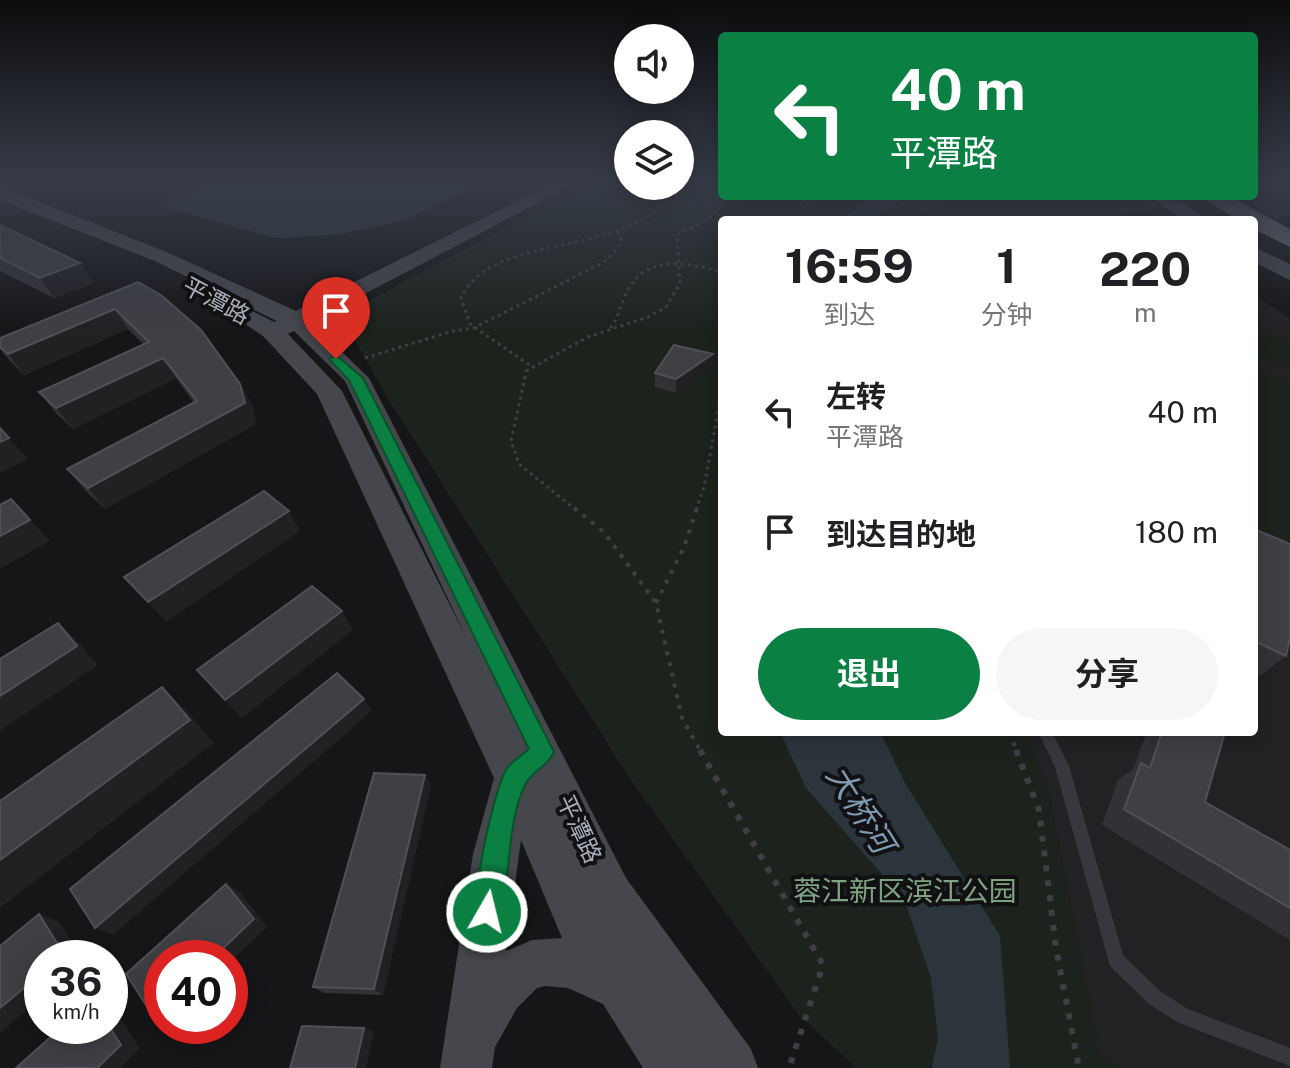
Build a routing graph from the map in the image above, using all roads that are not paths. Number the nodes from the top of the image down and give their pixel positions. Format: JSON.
{"nodes":[{"id":1,"x":65,"y":232,"type":"edge"},
{"id":2,"x":98,"y":232,"type":"edge"},
{"id":3,"x":471,"y":232,"type":"edge"},
{"id":4,"x":1258,"y":238,"type":"edge"},
{"id":5,"x":1258,"y":255,"type":"edge"},
{"id":6,"x":1290,"y":257,"type":"edge"},
{"id":7,"x":1290,"y":273,"type":"edge"},
{"id":8,"x":285,"y":327,"type":"junction"},
{"id":9,"x":1047,"y":736,"type":"edge"},
{"id":10,"x":529,"y":764,"type":"junction"},
{"id":11,"x":620,"y":986,"type":"junction"},
{"id":12,"x":1290,"y":1057,"type":"edge"},
{"id":13,"x":466,"y":1062,"type":"edge"},
{"id":14,"x":674,"y":1068,"type":"edge"},
{"id":15,"x":732,"y":1068,"type":"edge"}],
"edges":[{"from":1,"to":8,"type":"street","name":"平潭路"},
{"from":2,"to":8,"type":"street","name":"平潭路"},
{"from":3,"to":8,"type":"street"},
{"from":4,"to":6,"type":"highway"},
{"from":5,"to":7,"type":"street"},
{"from":8,"to":10,"type":"street","name":"平潭路"},
{"from":9,"to":12,"type":"lane"},
{"from":10,"to":11,"type":"street","name":"平潭路"},
{"from":10,"to":13,"type":"street"},
{"from":10,"to":15,"type":"street","name":"平潭路"},
{"from":11,"to":13,"type":"street"},
{"from":11,"to":14,"type":"street","name":"平潭路"}]}
